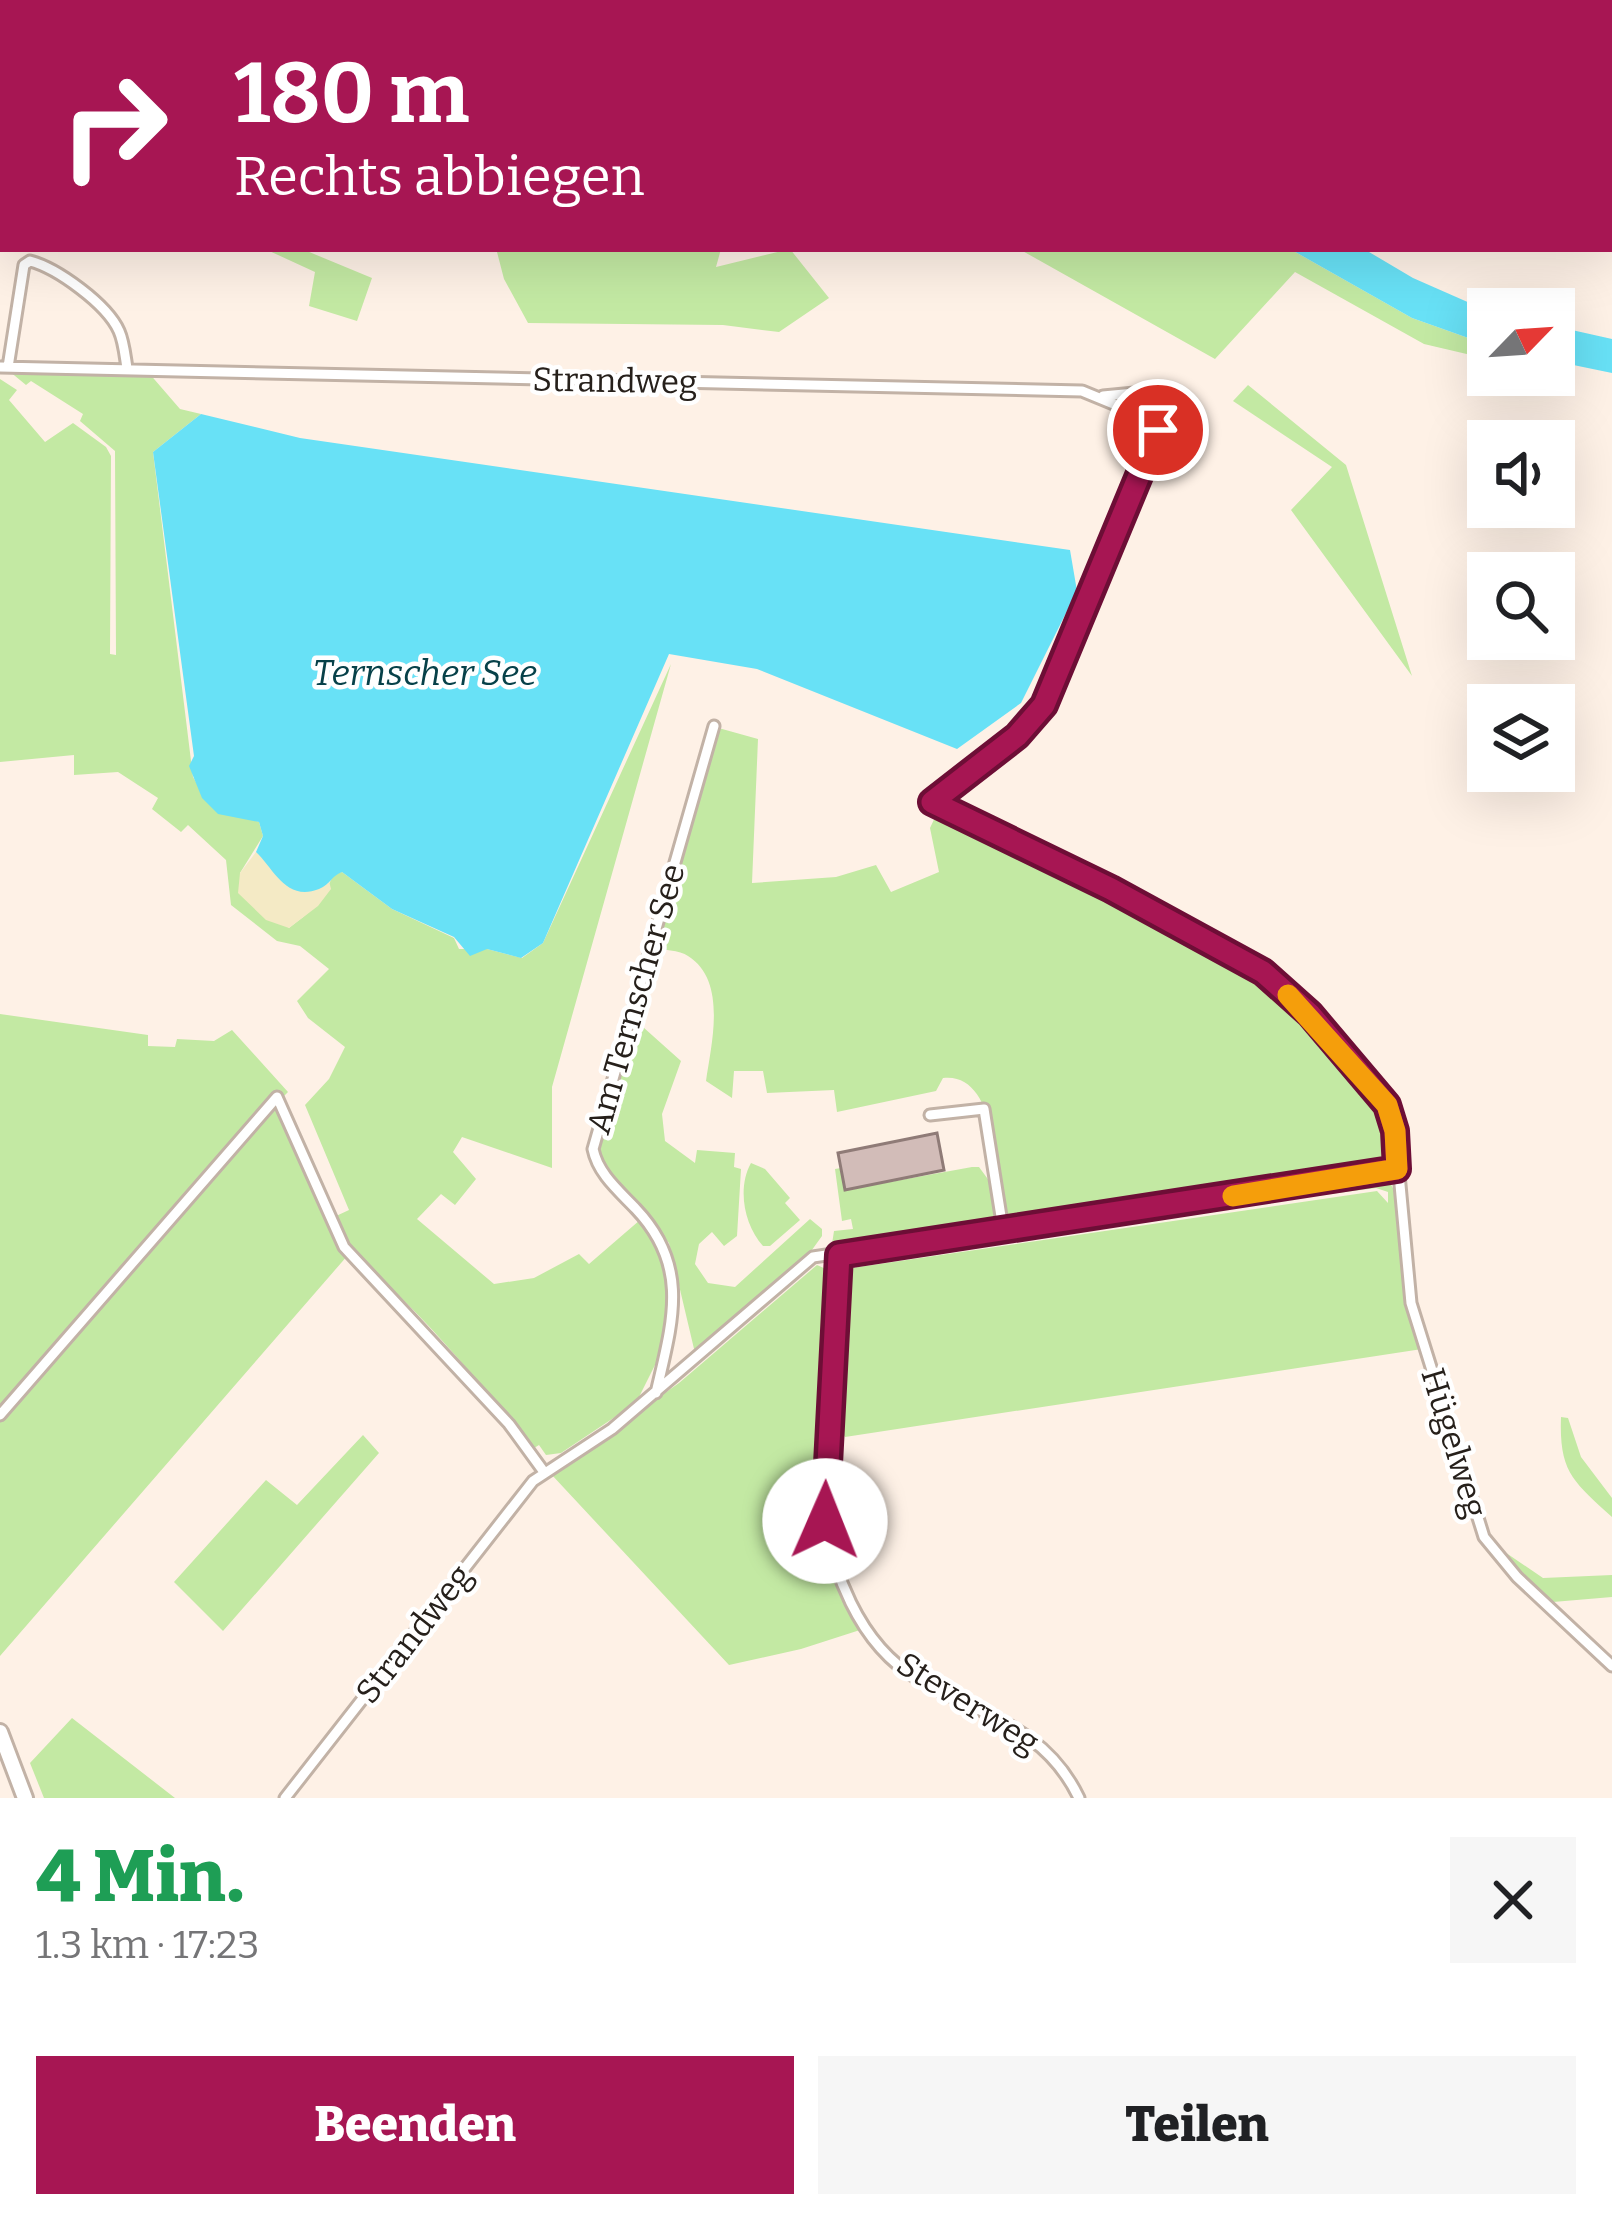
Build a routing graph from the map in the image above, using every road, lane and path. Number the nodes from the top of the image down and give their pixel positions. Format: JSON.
{"nodes":[{"id":1,"x":4,"y":367,"type":"edge"},
{"id":2,"x":127,"y":368,"type":"junction"},
{"id":3,"x":1103,"y":396,"type":"junction"},
{"id":4,"x":1158,"y":430,"type":"dead end"},
{"id":5,"x":714,"y":726,"type":"dead end"},
{"id":6,"x":930,"y":1115,"type":"dead end"},
{"id":7,"x":1397,"y":1169,"type":"junction"},
{"id":8,"x":1003,"y":1229,"type":"junction"},
{"id":9,"x":839,"y":1255,"type":"junction"},
{"id":10,"x":656,"y":1393,"type":"junction"},
{"id":11,"x":0,"y":1415,"type":"edge"},
{"id":12,"x":544,"y":1472,"type":"junction"},
{"id":13,"x":1612,"y":1666,"type":"edge"},
{"id":14,"x":0,"y":1732,"type":"edge"},
{"id":15,"x":25,"y":1798,"type":"edge"},
{"id":16,"x":285,"y":1798,"type":"edge"},
{"id":17,"x":1079,"y":1798,"type":"edge"}],
"edges":[{"from":1,"to":2,"type":"street","name":"Strandweg"},
{"from":1,"to":2,"type":"street","name":"Strandweg"},
{"from":2,"to":3,"type":"street","name":"Strandweg"},
{"from":3,"to":3,"type":"street","name":"Strandweg"},
{"from":4,"to":7,"type":"street"},
{"from":5,"to":10,"type":"street","name":"Am Ternscher See"},
{"from":6,"to":8,"type":"street"},
{"from":7,"to":8,"type":"street","name":"Strandweg"},
{"from":7,"to":13,"type":"street","name":"Hügelweg"},
{"from":8,"to":9,"type":"street","name":"Strandweg"},
{"from":9,"to":10,"type":"street","name":"Strandweg"},
{"from":9,"to":17,"type":"street","name":"Steverweg"},
{"from":10,"to":12,"type":"street","name":"Strandweg"},
{"from":11,"to":12,"type":"street"},
{"from":12,"to":16,"type":"street","name":"Strandweg"},
{"from":14,"to":15,"type":"main road"}]}
